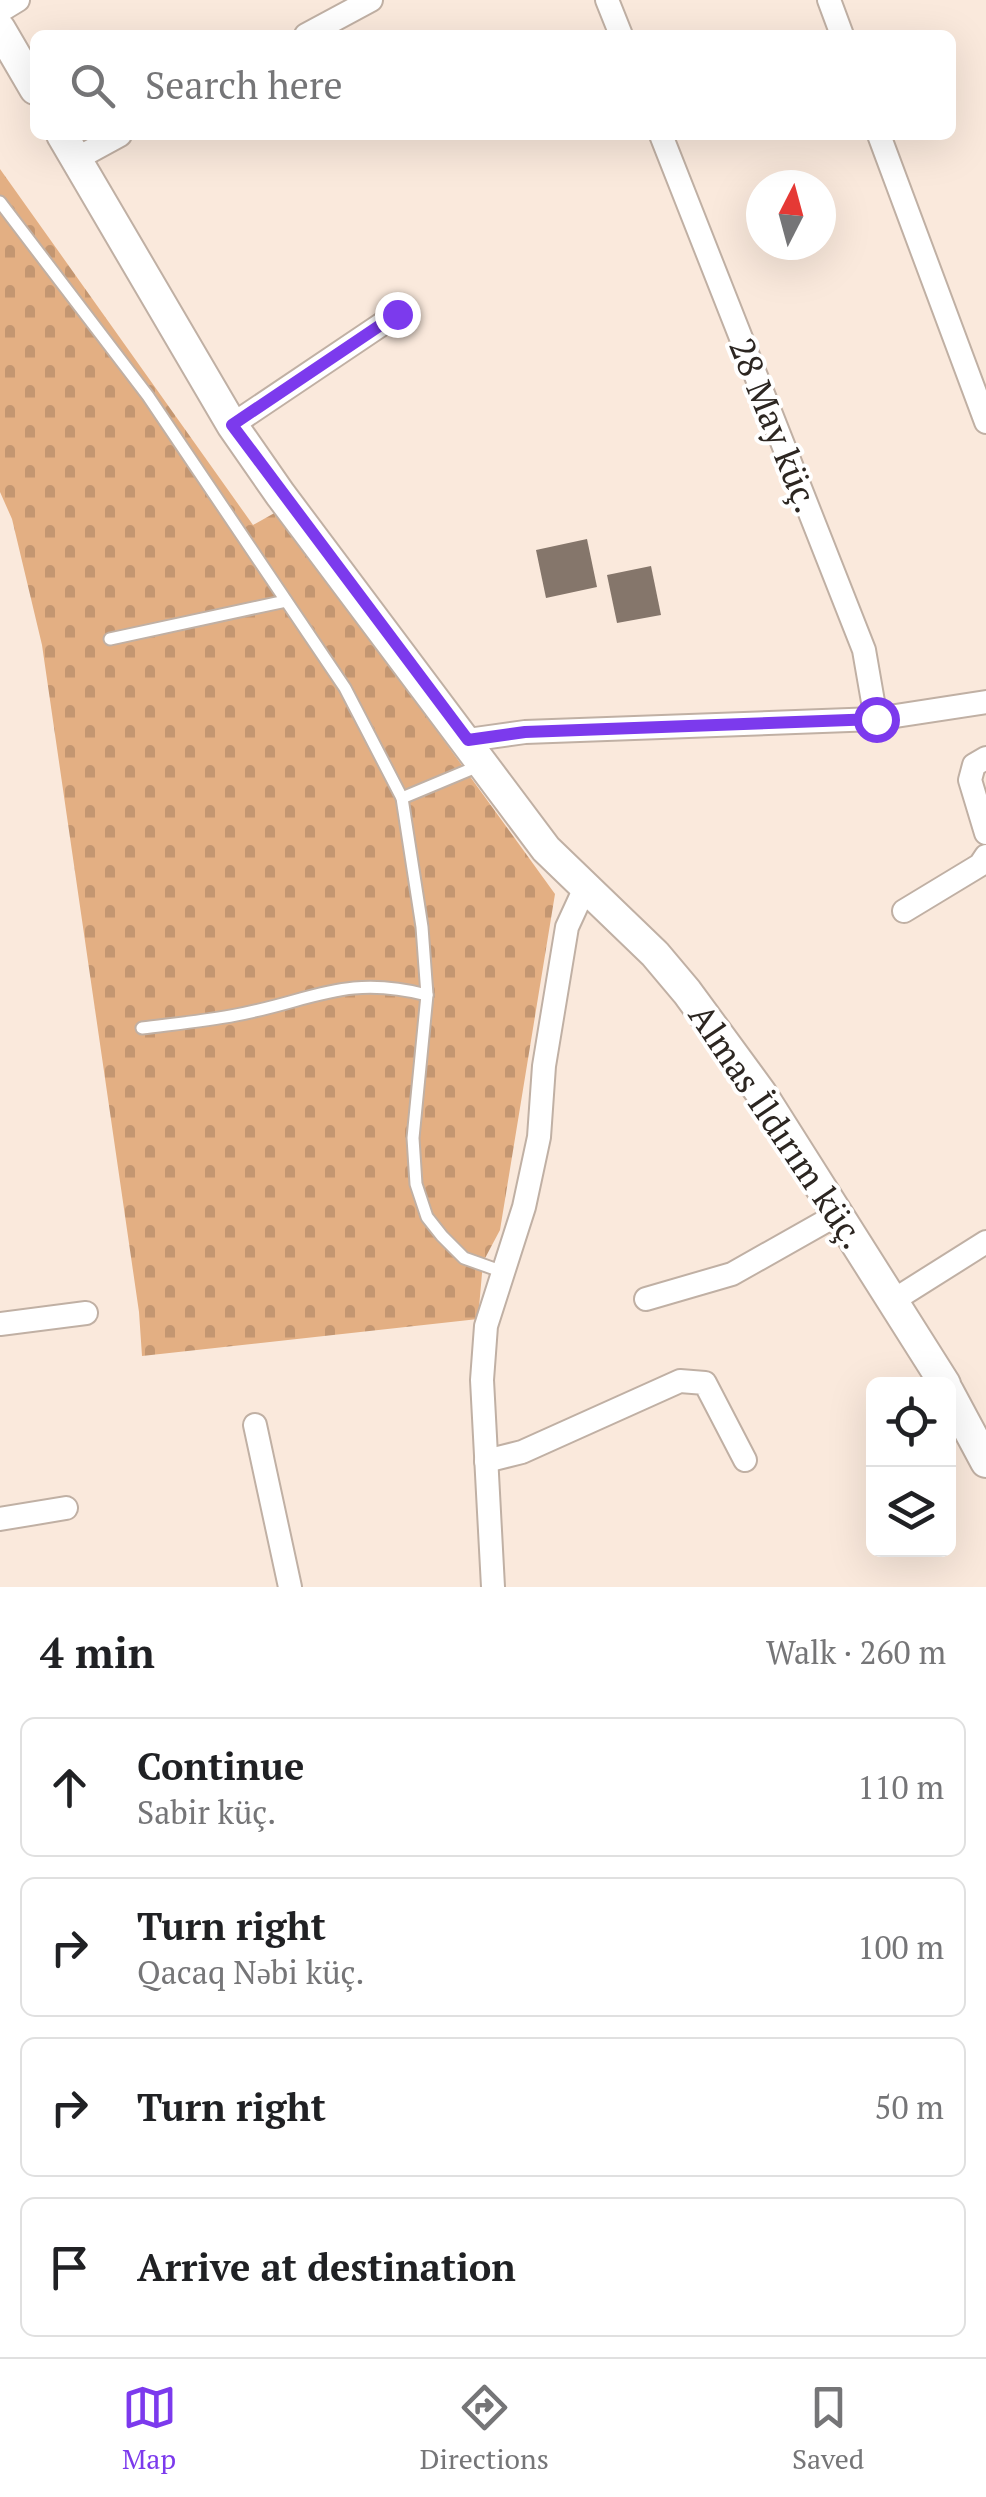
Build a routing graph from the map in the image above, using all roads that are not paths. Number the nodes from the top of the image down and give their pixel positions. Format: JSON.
{"nodes":[{"id":1,"x":18,"y":0,"type":"edge"},
{"id":2,"x":371,"y":0,"type":"edge"},
{"id":3,"x":607,"y":0,"type":"edge"},
{"id":4,"x":829,"y":0,"type":"edge"},
{"id":5,"x":0,"y":12,"type":"edge"},
{"id":6,"x":0,"y":29,"type":"edge"},
{"id":7,"x":315,"y":30,"type":"edge"},
{"id":8,"x":619,"y":30,"type":"edge"},
{"id":9,"x":840,"y":30,"type":"edge"},
{"id":10,"x":30,"y":80,"type":"edge"},
{"id":11,"x":99,"y":140,"type":"edge"},
{"id":12,"x":662,"y":140,"type":"edge"},
{"id":13,"x":881,"y":140,"type":"edge"},
{"id":14,"x":69,"y":147,"type":"edge"},
{"id":15,"x":0,"y":202,"type":"edge"},
{"id":16,"x":397,"y":314,"type":"dead end"},
{"id":17,"x":986,"y":422,"type":"edge"},
{"id":18,"x":232,"y":425,"type":"junction"},
{"id":19,"x":286,"y":601,"type":"junction"},
{"id":20,"x":110,"y":638,"type":"dead end"},
{"id":21,"x":986,"y":702,"type":"edge"},
{"id":22,"x":876,"y":719,"type":"junction"},
{"id":23,"x":476,"y":752,"type":"junction"},
{"id":24,"x":986,"y":758,"type":"edge"},
{"id":25,"x":402,"y":798,"type":"junction"},
{"id":26,"x":986,"y":832,"type":"edge"},
{"id":27,"x":986,"y":856,"type":"edge"},
{"id":28,"x":584,"y":890,"type":"junction"},
{"id":29,"x":904,"y":910,"type":"dead end"},
{"id":30,"x":427,"y":995,"type":"junction"},
{"id":31,"x":142,"y":1028,"type":"dead end"},
{"id":32,"x":840,"y":1213,"type":"junction"},
{"id":33,"x":986,"y":1242,"type":"edge"},
{"id":34,"x":506,"y":1273,"type":"junction"},
{"id":35,"x":646,"y":1299,"type":"dead end"},
{"id":36,"x":894,"y":1300,"type":"junction"},
{"id":37,"x":86,"y":1313,"type":"dead end"},
{"id":38,"x":0,"y":1324,"type":"edge"},
{"id":39,"x":941,"y":1377,"type":"edge"},
{"id":40,"x":956,"y":1406,"type":"edge"},
{"id":41,"x":255,"y":1425,"type":"dead end"},
{"id":42,"x":745,"y":1460,"type":"dead end"},
{"id":43,"x":486,"y":1461,"type":"junction"},
{"id":44,"x":986,"y":1462,"type":"edge"},
{"id":45,"x":66,"y":1508,"type":"dead end"},
{"id":46,"x":0,"y":1519,"type":"edge"},
{"id":47,"x":290,"y":1587,"type":"edge"},
{"id":48,"x":493,"y":1587,"type":"edge"}],
"edges":[{"from":1,"to":5,"type":"street"},
{"from":2,"to":7,"type":"street"},
{"from":3,"to":8,"type":"street"},
{"from":4,"to":9,"type":"street"},
{"from":6,"to":10,"type":"street"},
{"from":11,"to":14,"type":"street"},
{"from":12,"to":22,"type":"street","name":"28 May küç."},
{"from":13,"to":17,"type":"street"},
{"from":14,"to":18,"type":"street","name":"Almas İldırım küç."},
{"from":15,"to":19,"type":"lane"},
{"from":16,"to":18,"type":"street"},
{"from":18,"to":23,"type":"street","name":"Almas İldırım küç."},
{"from":19,"to":20,"type":"lane"},
{"from":19,"to":25,"type":"lane"},
{"from":21,"to":22,"type":"street"},
{"from":22,"to":23,"type":"street"},
{"from":23,"to":25,"type":"lane"},
{"from":23,"to":28,"type":"street","name":"Almas İldırım küç."},
{"from":24,"to":26,"type":"street"},
{"from":25,"to":30,"type":"lane"},
{"from":27,"to":29,"type":"street"},
{"from":28,"to":32,"type":"street","name":"Almas İldırım küç."},
{"from":28,"to":34,"type":"street"},
{"from":30,"to":31,"type":"lane"},
{"from":30,"to":34,"type":"lane"},
{"from":32,"to":35,"type":"street"},
{"from":32,"to":36,"type":"street","name":"Almas İldırım küç."},
{"from":33,"to":36,"type":"street"},
{"from":34,"to":43,"type":"street"},
{"from":36,"to":39,"type":"street","name":"Almas İldırım küç."},
{"from":37,"to":38,"type":"street"},
{"from":40,"to":44,"type":"street"},
{"from":41,"to":47,"type":"street"},
{"from":42,"to":43,"type":"street"},
{"from":43,"to":48,"type":"street"},
{"from":45,"to":46,"type":"street"}]}
